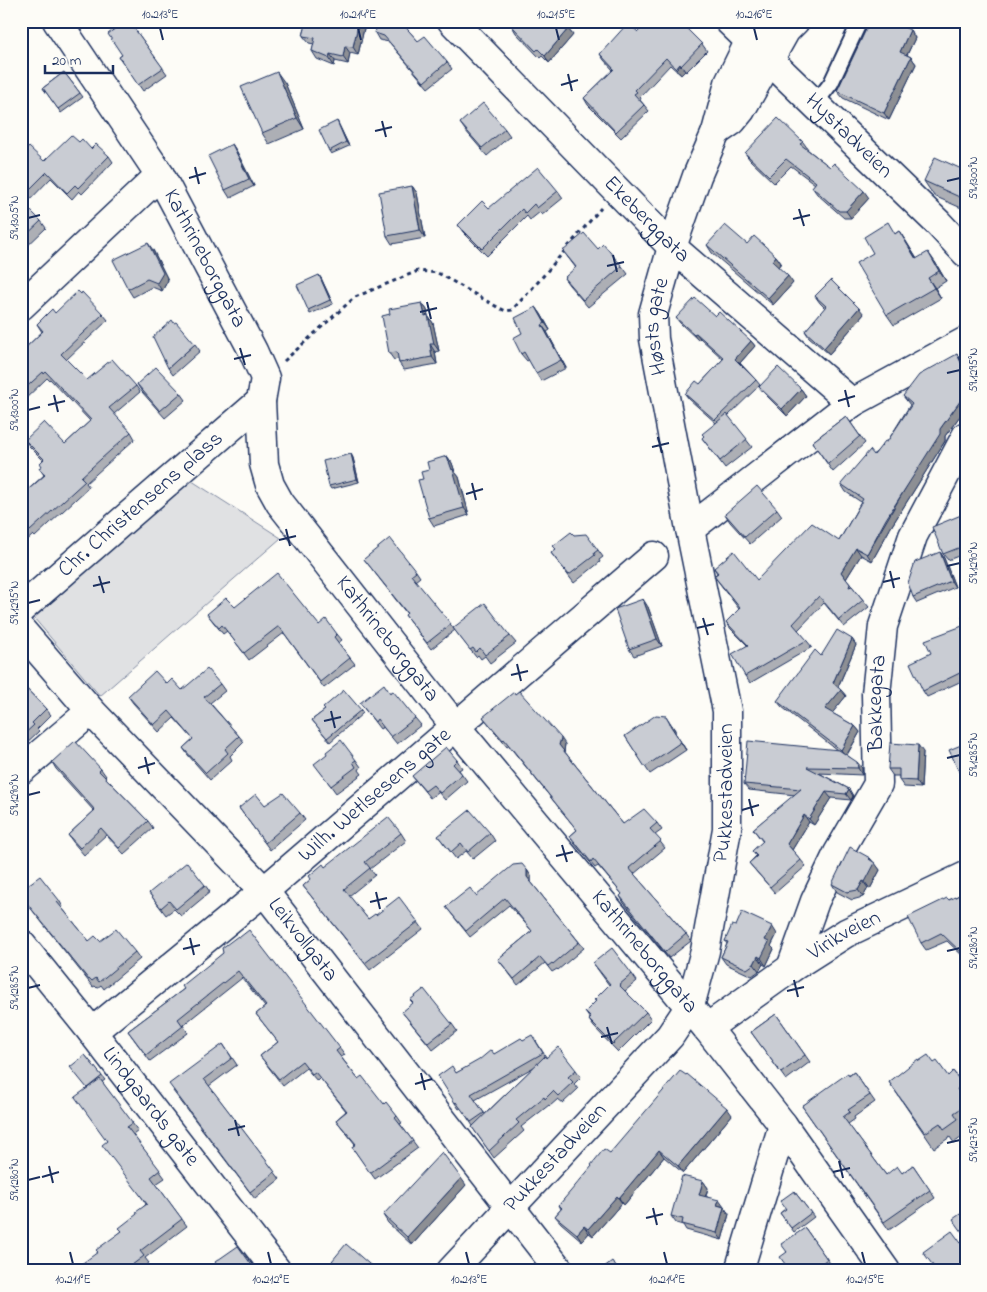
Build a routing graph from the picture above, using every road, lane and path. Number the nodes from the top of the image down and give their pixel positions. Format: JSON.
{"nodes":[{"id":1,"x":57,"y":21,"type":"edge"},
{"id":2,"x":452,"y":21,"type":"edge"},
{"id":3,"x":729,"y":21,"type":"edge"},
{"id":4,"x":795,"y":21,"type":"edge"},
{"id":5,"x":860,"y":21,"type":"edge"},
{"id":6,"x":757,"y":31,"type":"edge"},
{"id":7,"x":770,"y":61,"type":"junction"},
{"id":8,"x":815,"y":104,"type":"junction"},
{"id":9,"x":716,"y":132,"type":"junction"},
{"id":10,"x":160,"y":175,"type":"junction"},
{"id":11,"x":617,"y":191,"type":"junction"},
{"id":12,"x":672,"y":247,"type":"junction"},
{"id":13,"x":966,"y":253,"type":"edge"},
{"id":14,"x":21,"y":306,"type":"edge"},
{"id":15,"x":966,"y":341,"type":"edge"},
{"id":16,"x":263,"y":390,"type":"junction"},
{"id":17,"x":852,"y":403,"type":"junction"},
{"id":18,"x":966,"y":436,"type":"edge"},
{"id":19,"x":690,"y":528,"type":"junction"},
{"id":20,"x":654,"y":556,"type":"dead end"},
{"id":21,"x":21,"y":609,"type":"edge"},
{"id":22,"x":21,"y":630,"type":"edge"},
{"id":23,"x":91,"y":710,"type":"junction"},
{"id":24,"x":455,"y":726,"type":"junction"},
{"id":25,"x":21,"y":770,"type":"edge"},
{"id":26,"x":966,"y":876,"type":"edge"},
{"id":27,"x":264,"y":892,"type":"junction"},
{"id":28,"x":21,"y":944,"type":"edge"},
{"id":29,"x":791,"y":968,"type":"junction"},
{"id":30,"x":690,"y":1006,"type":"junction"},
{"id":31,"x":708,"y":1028,"type":"junction"},
{"id":32,"x":92,"y":1032,"type":"junction"},
{"id":33,"x":783,"y":1125,"type":"junction"},
{"id":34,"x":512,"y":1207,"type":"junction"},
{"id":35,"x":277,"y":1271,"type":"edge"},
{"id":36,"x":451,"y":1271,"type":"edge"},
{"id":37,"x":560,"y":1271,"type":"edge"},
{"id":38,"x":738,"y":1271,"type":"edge"},
{"id":39,"x":886,"y":1271,"type":"edge"}],
"edges":[{"from":1,"to":10,"type":"street","name":"Kathrineborggata"},
{"from":2,"to":11,"type":"street","name":"Ekeberggata"},
{"from":3,"to":6,"type":"street","name":"Hystadveien"},
{"from":4,"to":7,"type":"street","name":"Høsts gate"},
{"from":5,"to":8,"type":"lane"},
{"from":6,"to":7,"type":"street","name":"Hystadveien"},
{"from":6,"to":9,"type":"street","name":"Høsts gate"},
{"from":7,"to":8,"type":"street","name":"Hystadveien"},
{"from":7,"to":9,"type":"street","name":"Høsts gate"},
{"from":8,"to":13,"type":"street","name":"Hystadveien"},
{"from":9,"to":12,"type":"street","name":"Høsts gate"},
{"from":10,"to":14,"type":"street"},
{"from":10,"to":16,"type":"street","name":"Kathrineborggata"},
{"from":11,"to":12,"type":"street","name":"Ekeberggata"},
{"from":11,"to":16,"type":"path"},
{"from":12,"to":17,"type":"street","name":"Ekeberggata"},
{"from":12,"to":19,"type":"street","name":"Høsts gate"},
{"from":15,"to":17,"type":"street"},
{"from":16,"to":21,"type":"street","name":"Chr. Christensens plass"},
{"from":16,"to":24,"type":"street","name":"Kathrineborggata"},
{"from":17,"to":19,"type":"street"},
{"from":18,"to":29,"type":"street","name":"Bakkegata"},
{"from":19,"to":30,"type":"street","name":"Pukkestadveien"},
{"from":20,"to":24,"type":"street","name":"Wilh. Wetlsesens gate"},
{"from":22,"to":23,"type":"street","name":"Leikvollgata"},
{"from":23,"to":25,"type":"street"},
{"from":23,"to":27,"type":"street","name":"Leikvollgata"},
{"from":24,"to":27,"type":"street","name":"Wilh. Wetlsesens gate"},
{"from":24,"to":30,"type":"street","name":"Kathrineborggata"},
{"from":26,"to":29,"type":"street","name":"Virikveien"},
{"from":27,"to":32,"type":"street","name":"Wilh. Wetlsesens gate"},
{"from":27,"to":34,"type":"street","name":"Leikvollgata"},
{"from":28,"to":32,"type":"street","name":"Lindgaards gate"},
{"from":29,"to":31,"type":"street","name":"Virikveien"},
{"from":30,"to":31,"type":"street","name":"Kathrineborggata"},
{"from":30,"to":34,"type":"street","name":"Pukkestadveien"},
{"from":31,"to":33,"type":"street","name":"Kathrineborggata"},
{"from":32,"to":35,"type":"street","name":"Lindgaards gate"},
{"from":33,"to":38,"type":"street"},
{"from":33,"to":39,"type":"street","name":"Kathrineborggata"},
{"from":34,"to":36,"type":"street","name":"Pukkestadveien"},
{"from":34,"to":37,"type":"street","name":"Leikvollgata"}]}
